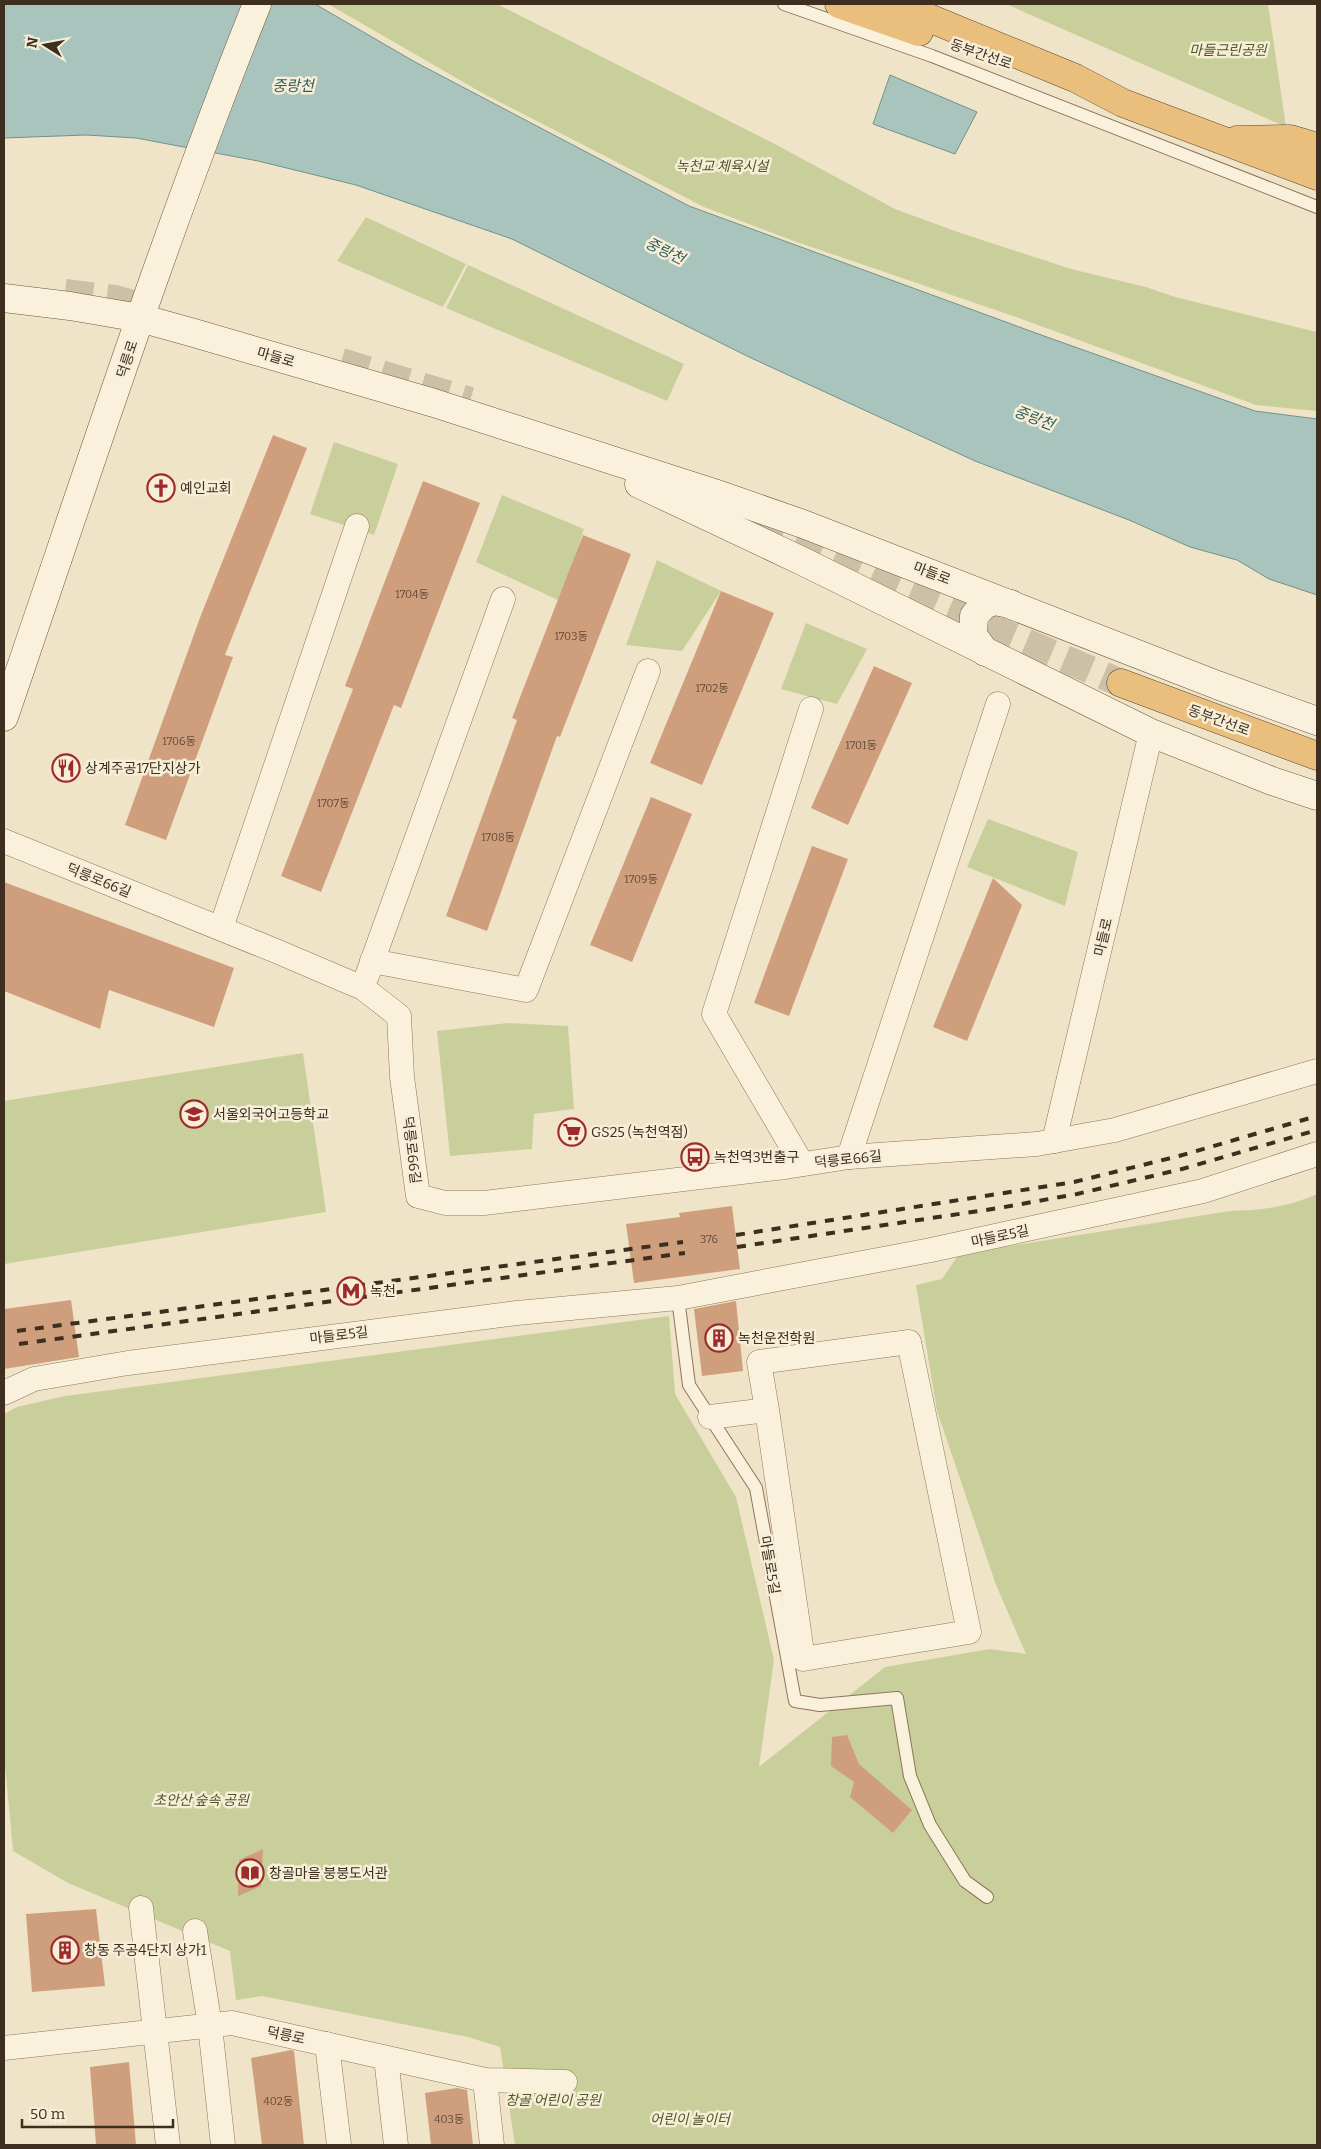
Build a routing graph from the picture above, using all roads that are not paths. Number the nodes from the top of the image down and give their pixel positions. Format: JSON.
{"nodes":[{"id":1,"x":257,"y":4,"type":"edge"},
{"id":2,"x":784,"y":4,"type":"edge"},
{"id":3,"x":839,"y":4,"type":"edge"},
{"id":4,"x":895,"y":4,"type":"edge"},
{"id":5,"x":939,"y":4,"type":"edge"},
{"id":6,"x":1054,"y":69,"type":"junction"},
{"id":7,"x":1123,"y":103,"type":"junction"},
{"id":8,"x":1221,"y":140,"type":"junction"},
{"id":9,"x":1317,"y":147,"type":"edge"},
{"id":10,"x":1317,"y":176,"type":"edge"},
{"id":11,"x":1317,"y":207,"type":"edge"},
{"id":12,"x":4,"y":298,"type":"edge"},
{"id":13,"x":140,"y":318,"type":"junction"},
{"id":14,"x":543,"y":439,"type":"junction"},
{"id":15,"x":357,"y":526,"type":"dead end"},
{"id":16,"x":503,"y":599,"type":"dead end"},
{"id":17,"x":1015,"y":605,"type":"junction"},
{"id":18,"x":985,"y":652,"type":"junction"},
{"id":19,"x":648,"y":671,"type":"dead end"},
{"id":20,"x":1121,"y":683,"type":"tunnel mouth"},
{"id":21,"x":998,"y":704,"type":"dead end"},
{"id":22,"x":811,"y":709,"type":"dead end"},
{"id":23,"x":4,"y":717,"type":"edge"},
{"id":24,"x":1317,"y":721,"type":"edge"},
{"id":25,"x":1151,"y":733,"type":"junction"},
{"id":26,"x":1317,"y":756,"type":"edge"},
{"id":27,"x":1317,"y":796,"type":"edge"},
{"id":28,"x":4,"y":841,"type":"edge"},
{"id":29,"x":221,"y":928,"type":"junction"},
{"id":30,"x":372,"y":961,"type":"junction"},
{"id":31,"x":362,"y":988,"type":"junction"},
{"id":32,"x":1317,"y":1071,"type":"edge"},
{"id":33,"x":1054,"y":1141,"type":"junction"},
{"id":34,"x":1317,"y":1154,"type":"edge"},
{"id":35,"x":850,"y":1157,"type":"junction"},
{"id":36,"x":802,"y":1164,"type":"junction"},
{"id":37,"x":678,"y":1298,"type":"junction"},
{"id":38,"x":4,"y":1393,"type":"edge"},
{"id":39,"x":767,"y":1410,"type":"junction"},
{"id":40,"x":710,"y":1417,"type":"junction"},
{"id":41,"x":987,"y":1897,"type":"dead end"},
{"id":42,"x":141,"y":1908,"type":"dead end"},
{"id":43,"x":195,"y":1931,"type":"dead end"},
{"id":44,"x":210,"y":2026,"type":"junction"},
{"id":45,"x":155,"y":2032,"type":"junction"},
{"id":46,"x":327,"y":2044,"type":"junction"},
{"id":47,"x":4,"y":2048,"type":"edge"},
{"id":48,"x":386,"y":2058,"type":"junction"},
{"id":49,"x":485,"y":2080,"type":"junction"},
{"id":50,"x":565,"y":2082,"type":"dead end"},
{"id":51,"x":168,"y":2145,"type":"edge"},
{"id":52,"x":223,"y":2145,"type":"edge"},
{"id":53,"x":339,"y":2145,"type":"edge"},
{"id":54,"x":396,"y":2145,"type":"edge"},
{"id":55,"x":492,"y":2145,"type":"edge"}],
"edges":[{"from":1,"to":13,"type":"main road","name":"덕릉로"},
{"from":2,"to":11,"type":"lane"},
{"from":3,"to":7,"type":"highway","name":"동부간선로"},
{"from":4,"to":6,"type":"highway","name":"동부간선로"},
{"from":5,"to":6,"type":"highway"},
{"from":6,"to":7,"type":"highway","name":"동부간선로"},
{"from":7,"to":8,"type":"highway","name":"동부간선로"},
{"from":8,"to":9,"type":"highway"},
{"from":8,"to":10,"type":"highway","name":"동부간선로"},
{"from":12,"to":13,"type":"main road","name":"마들로"},
{"from":13,"to":14,"type":"main road","name":"마들로"},
{"from":13,"to":23,"type":"main road","name":"덕릉로"},
{"from":14,"to":17,"type":"main road","name":"마들로"},
{"from":14,"to":18,"type":"main road","name":"마들로"},
{"from":15,"to":29,"type":"street"},
{"from":16,"to":30,"type":"street"},
{"from":17,"to":18,"type":"main road"},
{"from":17,"to":24,"type":"main road","name":"마들로"},
{"from":18,"to":25,"type":"main road","name":"마들로"},
{"from":19,"to":30,"type":"street"},
{"from":20,"to":26,"type":"highway","name":"동부간선로"},
{"from":21,"to":35,"type":"street"},
{"from":22,"to":36,"type":"street"},
{"from":25,"to":27,"type":"main road","name":"마들로"},
{"from":25,"to":33,"type":"street","name":"마들로"},
{"from":28,"to":29,"type":"street","name":"덕릉로66길"},
{"from":29,"to":31,"type":"street","name":"덕릉로66길"},
{"from":30,"to":31,"type":"street"},
{"from":31,"to":36,"type":"street","name":"덕릉로66길"},
{"from":32,"to":33,"type":"street","name":"덕릉로66길"},
{"from":33,"to":35,"type":"street","name":"덕릉로66길"},
{"from":34,"to":37,"type":"street","name":"마들로5길"},
{"from":35,"to":36,"type":"street","name":"덕릉로66길"},
{"from":37,"to":38,"type":"street","name":"마들로5길"},
{"from":37,"to":40,"type":"lane","name":"마들로5길"},
{"from":39,"to":39,"type":"street"},
{"from":39,"to":40,"type":"street"},
{"from":40,"to":41,"type":"lane","name":"마들로5길"},
{"from":42,"to":45,"type":"street"},
{"from":43,"to":44,"type":"street"},
{"from":44,"to":45,"type":"street","name":"덕릉로"},
{"from":44,"to":46,"type":"street","name":"덕릉로"},
{"from":44,"to":52,"type":"street"},
{"from":45,"to":47,"type":"street","name":"덕릉로"},
{"from":45,"to":51,"type":"street"},
{"from":46,"to":48,"type":"street","name":"덕릉로"},
{"from":46,"to":53,"type":"street"},
{"from":48,"to":49,"type":"street","name":"덕릉로"},
{"from":48,"to":54,"type":"street"},
{"from":49,"to":50,"type":"street","name":"덕릉로"},
{"from":49,"to":55,"type":"street"}]}
